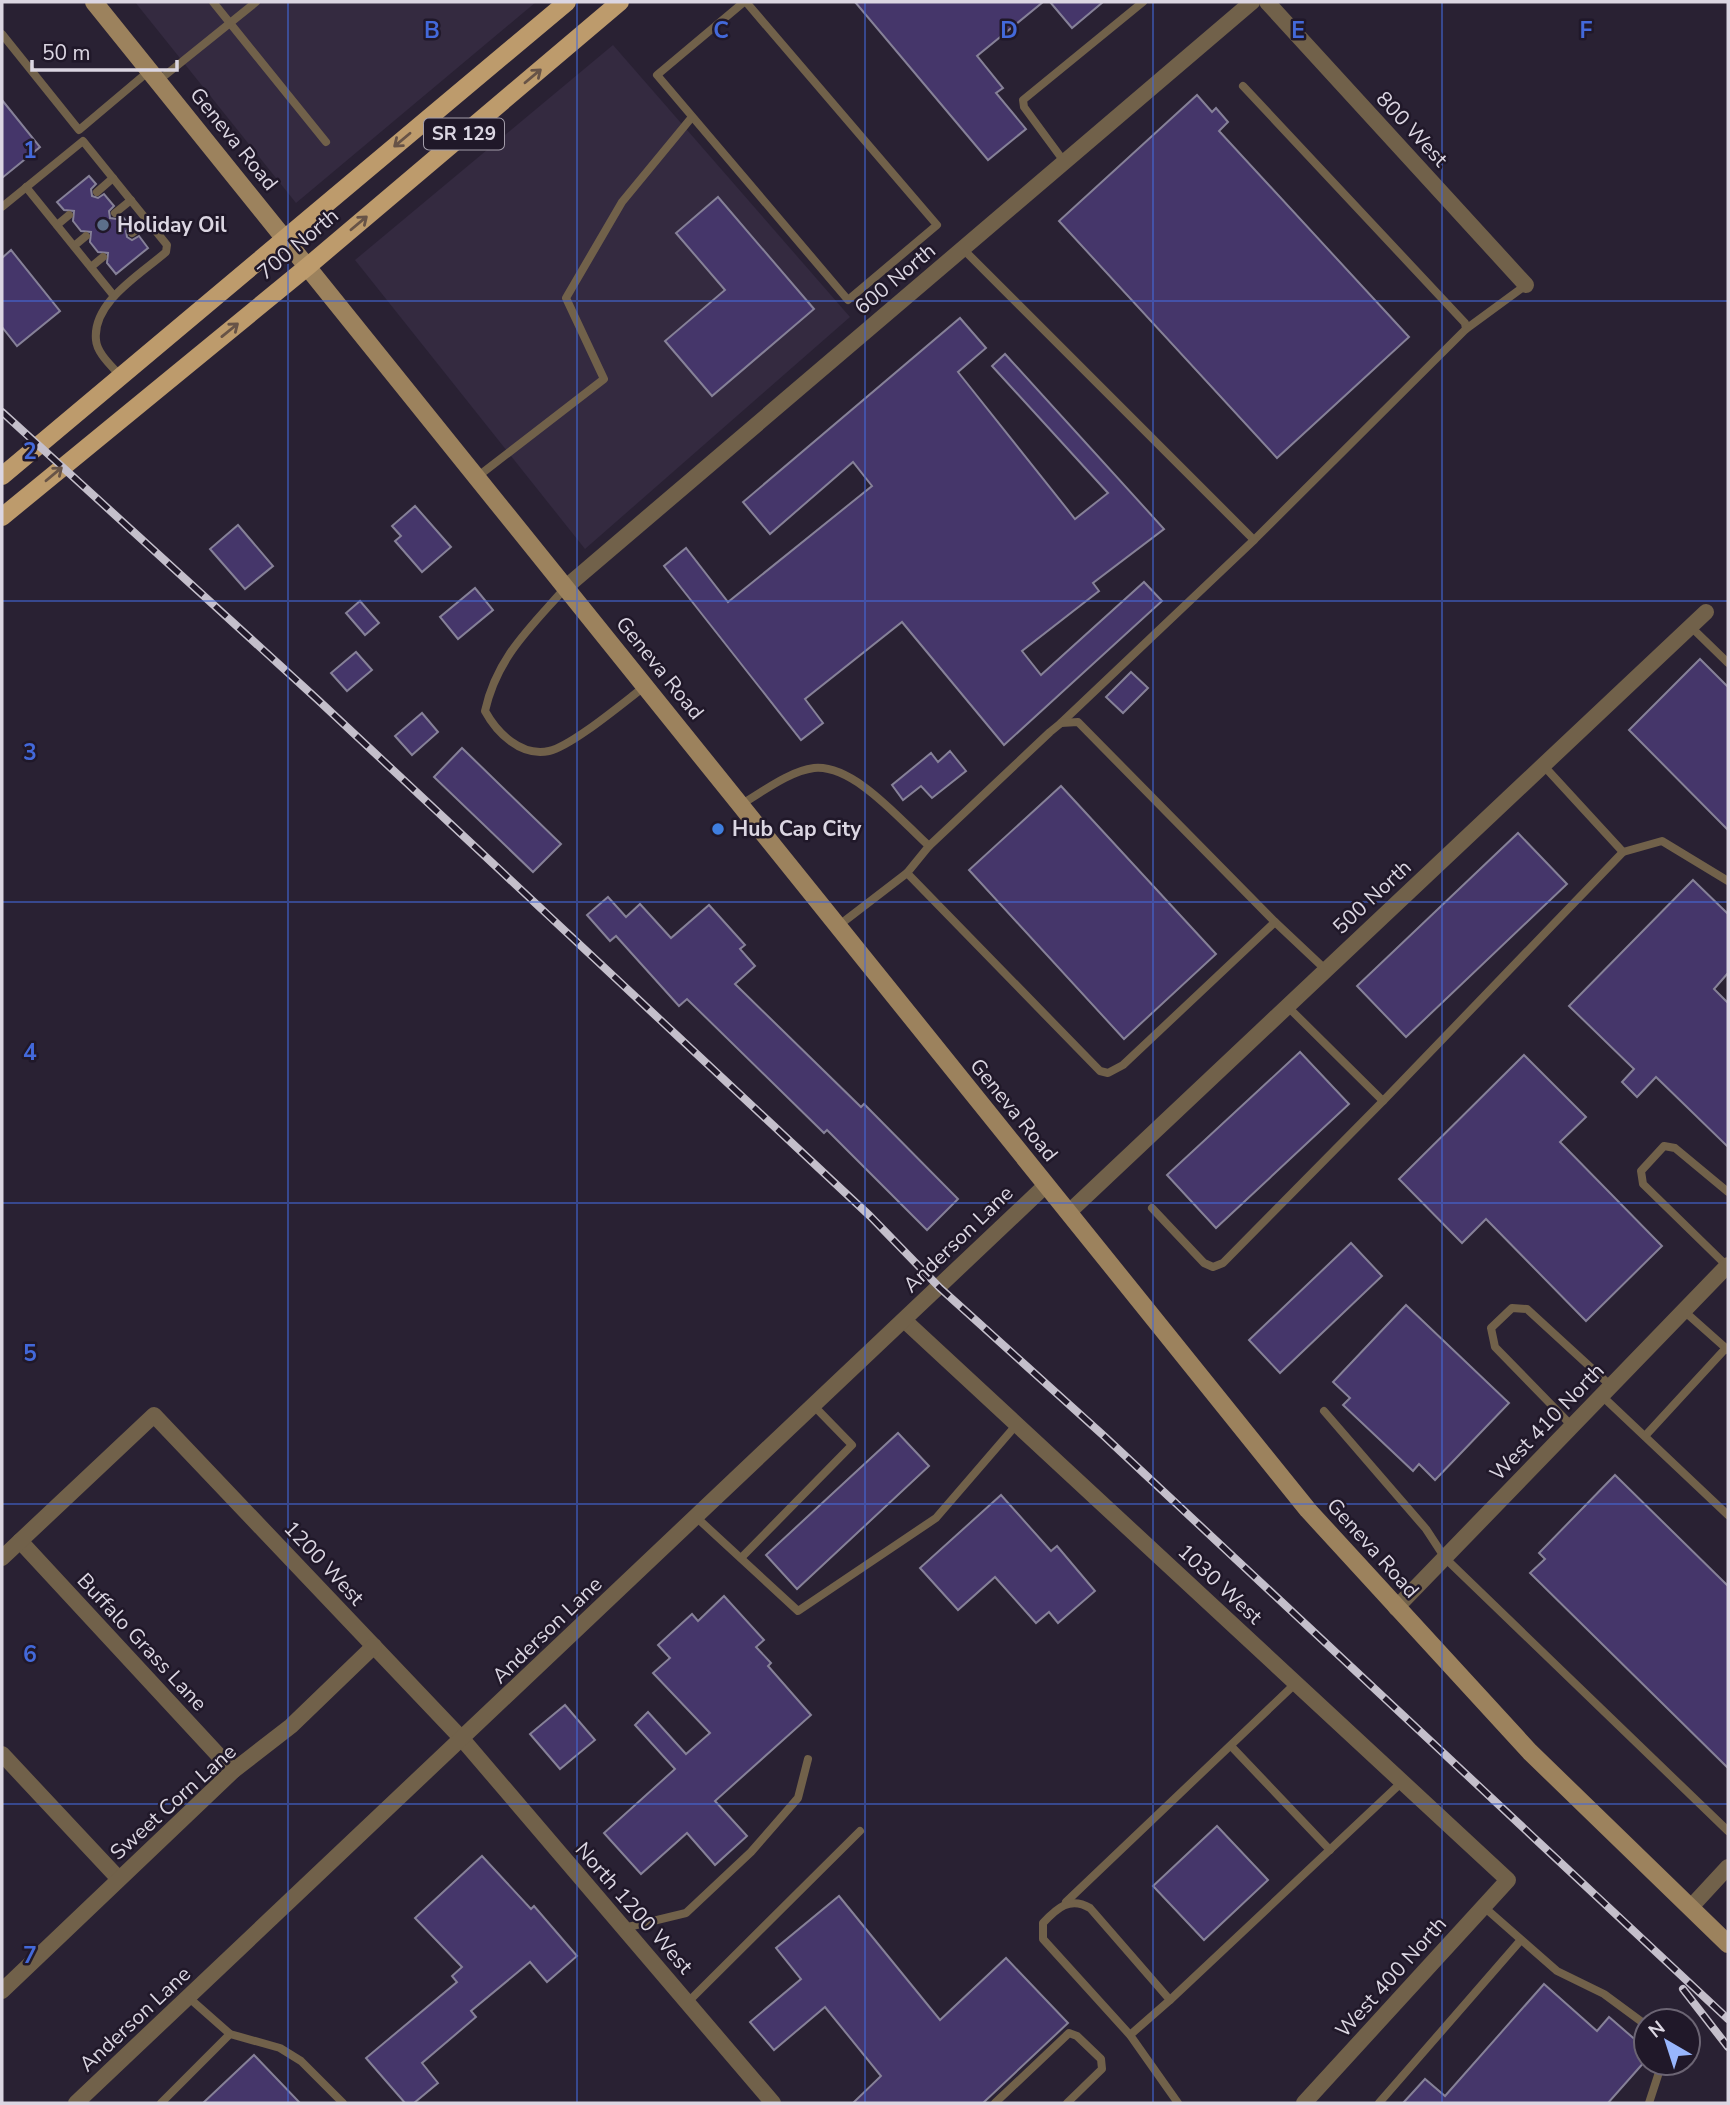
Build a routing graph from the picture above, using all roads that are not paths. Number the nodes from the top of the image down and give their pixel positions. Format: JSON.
{"nodes":[{"id":1,"x":94,"y":2,"type":"edge"},
{"id":2,"x":213,"y":2,"type":"edge"},
{"id":3,"x":256,"y":2,"type":"edge"},
{"id":4,"x":567,"y":2,"type":"edge"},
{"id":5,"x":620,"y":2,"type":"edge"},
{"id":6,"x":745,"y":2,"type":"edge"},
{"id":7,"x":1143,"y":2,"type":"edge"},
{"id":8,"x":1252,"y":2,"type":"edge"},
{"id":9,"x":1266,"y":2,"type":"edge"},
{"id":10,"x":230,"y":24,"type":"junction"},
{"id":11,"x":2,"y":34,"type":"edge"},
{"id":12,"x":154,"y":76,"type":"junction"},
{"id":13,"x":1243,"y":86,"type":"dead end"},
{"id":14,"x":692,"y":117,"type":"junction"},
{"id":15,"x":79,"y":130,"type":"junction"},
{"id":16,"x":83,"y":141,"type":"junction"},
{"id":17,"x":326,"y":142,"type":"dead end"},
{"id":18,"x":1063,"y":160,"type":"junction"},
{"id":19,"x":113,"y":178,"type":"junction"},
{"id":20,"x":26,"y":187,"type":"junction"},
{"id":21,"x":97,"y":191,"type":"dead end"},
{"id":22,"x":131,"y":200,"type":"junction"},
{"id":23,"x":2,"y":207,"type":"edge"},
{"id":24,"x":115,"y":213,"type":"dead end"},
{"id":25,"x":69,"y":215,"type":"dead end"},
{"id":26,"x":148,"y":221,"type":"junction"},
{"id":27,"x":57,"y":225,"type":"junction"},
{"id":28,"x":132,"y":233,"type":"dead end"},
{"id":29,"x":86,"y":236,"type":"dead end"},
{"id":30,"x":285,"y":239,"type":"junction"},
{"id":31,"x":74,"y":246,"type":"junction"},
{"id":32,"x":962,"y":249,"type":"junction"},
{"id":33,"x":103,"y":257,"type":"dead end"},
{"id":34,"x":91,"y":267,"type":"junction"},
{"id":35,"x":307,"y":267,"type":"junction"},
{"id":36,"x":1526,"y":285,"type":"joint"},
{"id":37,"x":114,"y":296,"type":"junction"},
{"id":38,"x":1466,"y":329,"type":"junction"},
{"id":39,"x":121,"y":377,"type":"junction"},
{"id":40,"x":2,"y":476,"type":"edge"},
{"id":41,"x":477,"y":477,"type":"junction"},
{"id":42,"x":2,"y":517,"type":"edge"},
{"id":43,"x":1254,"y":540,"type":"junction"},
{"id":44,"x":566,"y":587,"type":"junction"},
{"id":45,"x":1706,"y":612,"type":"dead end"},
{"id":46,"x":1690,"y":626,"type":"junction"},
{"id":47,"x":1728,"y":663,"type":"edge"},
{"id":48,"x":645,"y":686,"type":"junction"},
{"id":49,"x":1061,"y":723,"type":"junction"},
{"id":50,"x":1543,"y":765,"type":"junction"},
{"id":51,"x":740,"y":805,"type":"junction"},
{"id":52,"x":929,"y":846,"type":"junction"},
{"id":53,"x":1623,"y":852,"type":"junction"},
{"id":54,"x":907,"y":873,"type":"junction"},
{"id":55,"x":1728,"y":881,"type":"edge"},
{"id":56,"x":1275,"y":922,"type":"junction"},
{"id":57,"x":838,"y":926,"type":"junction"},
{"id":58,"x":1326,"y":970,"type":"junction"},
{"id":59,"x":1287,"y":1006,"type":"junction"},
{"id":60,"x":1384,"y":1101,"type":"junction"},
{"id":61,"x":1046,"y":1185,"type":"junction"},
{"id":62,"x":1728,"y":1192,"type":"edge"},
{"id":63,"x":1152,"y":1208,"type":"dead end"},
{"id":64,"x":1068,"y":1213,"type":"junction"},
{"id":65,"x":1728,"y":1265,"type":"edge"},
{"id":66,"x":1684,"y":1311,"type":"junction"},
{"id":67,"x":904,"y":1320,"type":"junction"},
{"id":68,"x":1727,"y":1349,"type":"edge"},
{"id":69,"x":1606,"y":1391,"type":"junction"},
{"id":70,"x":813,"y":1405,"type":"junction"},
{"id":71,"x":1324,"y":1411,"type":"dead end"},
{"id":72,"x":1017,"y":1424,"type":"junction"},
{"id":73,"x":1572,"y":1426,"type":"junction"},
{"id":74,"x":1645,"y":1436,"type":"junction"},
{"id":75,"x":1728,"y":1515,"type":"edge"},
{"id":76,"x":696,"y":1517,"type":"junction"},
{"id":77,"x":20,"y":1541,"type":"junction"},
{"id":78,"x":2,"y":1558,"type":"edge"},
{"id":79,"x":741,"y":1558,"type":"junction"},
{"id":80,"x":1445,"y":1558,"type":"junction"},
{"id":81,"x":1396,"y":1608,"type":"junction"},
{"id":82,"x":374,"y":1646,"type":"junction"},
{"id":83,"x":1296,"y":1684,"type":"junction"},
{"id":84,"x":463,"y":1740,"type":"junction"},
{"id":85,"x":1231,"y":1745,"type":"junction"},
{"id":86,"x":2,"y":1754,"type":"edge"},
{"id":87,"x":808,"y":1759,"type":"dead end"},
{"id":88,"x":233,"y":1771,"type":"junction"},
{"id":89,"x":1402,"y":1782,"type":"junction"},
{"id":90,"x":860,"y":1831,"type":"dead end"},
{"id":91,"x":1728,"y":1831,"type":"edge"},
{"id":92,"x":1330,"y":1850,"type":"junction"},
{"id":93,"x":1728,"y":1867,"type":"edge"},
{"id":94,"x":119,"y":1879,"type":"junction"},
{"id":95,"x":1508,"y":1880,"type":"joint"},
{"id":96,"x":1064,"y":1905,"type":"junction"},
{"id":97,"x":1483,"y":1907,"type":"junction"},
{"id":98,"x":1690,"y":1908,"type":"junction"},
{"id":99,"x":624,"y":1927,"type":"junction"},
{"id":100,"x":1520,"y":1941,"type":"junction"},
{"id":101,"x":1728,"y":1944,"type":"edge"},
{"id":102,"x":2,"y":1991,"type":"edge"},
{"id":103,"x":188,"y":1997,"type":"junction"},
{"id":104,"x":1170,"y":2000,"type":"junction"},
{"id":105,"x":688,"y":2002,"type":"junction"},
{"id":106,"x":1632,"y":2015,"type":"edge"},
{"id":107,"x":230,"y":2034,"type":"junction"},
{"id":108,"x":1130,"y":2035,"type":"junction"},
{"id":109,"x":1657,"y":2077,"type":"edge"},
{"id":110,"x":76,"y":2103,"type":"edge"},
{"id":111,"x":161,"y":2103,"type":"edge"},
{"id":112,"x":343,"y":2103,"type":"edge"},
{"id":113,"x":773,"y":2103,"type":"edge"},
{"id":114,"x":995,"y":2103,"type":"edge"},
{"id":115,"x":1067,"y":2103,"type":"edge"},
{"id":116,"x":1178,"y":2103,"type":"edge"},
{"id":117,"x":1304,"y":2103,"type":"edge"},
{"id":118,"x":1379,"y":2103,"type":"edge"},
{"id":119,"x":1649,"y":2103,"type":"edge"}],
"edges":[{"from":1,"to":12,"type":"main road","name":"Geneva Road"},
{"from":2,"to":10,"type":"lane"},
{"from":3,"to":10,"type":"lane"},
{"from":4,"to":30,"type":"main road","name":"700 North","number":"SR 129","one_way":true},
{"from":35,"to":5,"type":"main road","name":"700 North","number":"SR 129","one_way":true},
{"from":6,"to":14,"type":"lane"},
{"from":6,"to":14,"type":"lane"},
{"from":7,"to":18,"type":"lane"},
{"from":8,"to":18,"type":"street","name":"600 North"},
{"from":9,"to":36,"type":"street","name":"800 West"},
{"from":10,"to":12,"type":"lane"},
{"from":10,"to":17,"type":"lane"},
{"from":11,"to":15,"type":"lane"},
{"from":12,"to":15,"type":"lane"},
{"from":12,"to":30,"type":"main road","name":"Geneva Road"},
{"from":13,"to":38,"type":"lane"},
{"from":14,"to":41,"type":"lane"},
{"from":15,"to":16,"type":"lane"},
{"from":16,"to":19,"type":"lane"},
{"from":16,"to":20,"type":"lane"},
{"from":18,"to":32,"type":"street","name":"600 North"},
{"from":19,"to":21,"type":"lane"},
{"from":19,"to":22,"type":"lane"},
{"from":20,"to":23,"type":"lane"},
{"from":20,"to":27,"type":"lane"},
{"from":22,"to":24,"type":"lane"},
{"from":22,"to":26,"type":"lane"},
{"from":25,"to":27,"type":"lane"},
{"from":26,"to":28,"type":"lane"},
{"from":26,"to":37,"type":"lane"},
{"from":27,"to":31,"type":"lane"},
{"from":29,"to":31,"type":"lane"},
{"from":30,"to":35,"type":"main road","name":"Geneva Road"},
{"from":30,"to":39,"type":"main road","name":"700 North","number":"SR 129"},
{"from":31,"to":34,"type":"lane"},
{"from":32,"to":43,"type":"lane"},
{"from":32,"to":44,"type":"street","name":"600 North"},
{"from":33,"to":34,"type":"lane"},
{"from":34,"to":37,"type":"lane"},
{"from":35,"to":41,"type":"main road","name":"Geneva Road"},
{"from":42,"to":35,"type":"main road","name":"700 North","number":"SR 129","one_way":true},
{"from":36,"to":38,"type":"lane"},
{"from":37,"to":39,"type":"lane"},
{"from":38,"to":43,"type":"lane"},
{"from":39,"to":40,"type":"main road","name":"700 North","number":"SR 129"},
{"from":41,"to":44,"type":"main road","name":"Geneva Road"},
{"from":43,"to":49,"type":"lane"},
{"from":44,"to":48,"type":"main road","name":"Geneva Road"},
{"from":44,"to":48,"type":"lane"},
{"from":45,"to":46,"type":"street","name":"500 North"},
{"from":46,"to":47,"type":"lane"},
{"from":46,"to":50,"type":"street","name":"500 North"},
{"from":48,"to":51,"type":"main road","name":"Geneva Road"},
{"from":49,"to":52,"type":"lane"},
{"from":49,"to":56,"type":"lane"},
{"from":50,"to":53,"type":"lane"},
{"from":50,"to":58,"type":"street","name":"500 North"},
{"from":51,"to":52,"type":"lane"},
{"from":51,"to":57,"type":"main road","name":"Geneva Road"},
{"from":52,"to":54,"type":"lane"},
{"from":53,"to":55,"type":"lane"},
{"from":53,"to":60,"type":"lane"},
{"from":54,"to":56,"type":"lane"},
{"from":54,"to":57,"type":"lane"},
{"from":56,"to":58,"type":"lane"},
{"from":57,"to":61,"type":"main road","name":"Geneva Road"},
{"from":58,"to":59,"type":"street","name":"500 North"},
{"from":59,"to":60,"type":"lane"},
{"from":59,"to":64,"type":"street","name":"500 North"},
{"from":60,"to":63,"type":"lane"},
{"from":61,"to":64,"type":"main road","name":"Geneva Road"},
{"from":61,"to":67,"type":"street","name":"Anderson Lane"},
{"from":62,"to":65,"type":"lane"},
{"from":64,"to":81,"type":"main road","name":"Geneva Road"},
{"from":65,"to":66,"type":"street","name":"West 410 North"},
{"from":66,"to":68,"type":"lane"},
{"from":66,"to":69,"type":"street","name":"West 410 North"},
{"from":67,"to":70,"type":"street","name":"Anderson Lane"},
{"from":67,"to":72,"type":"street","name":"1030 West"},
{"from":68,"to":74,"type":"lane"},
{"from":69,"to":73,"type":"street","name":"West 410 North"},
{"from":69,"to":73,"type":"lane"},
{"from":69,"to":74,"type":"lane"},
{"from":70,"to":76,"type":"street","name":"Anderson Lane"},
{"from":70,"to":79,"type":"lane"},
{"from":71,"to":80,"type":"lane"},
{"from":72,"to":79,"type":"lane"},
{"from":72,"to":83,"type":"street","name":"1030 West"},
{"from":73,"to":80,"type":"street","name":"West 410 North"},
{"from":74,"to":75,"type":"lane"},
{"from":76,"to":79,"type":"lane"},
{"from":76,"to":84,"type":"street","name":"Anderson Lane"},
{"from":77,"to":78,"type":"street"},
{"from":77,"to":82,"type":"street","name":"1200 West"},
{"from":77,"to":88,"type":"street","name":"Buffalo Grass Lane"},
{"from":80,"to":81,"type":"street","name":"West 410 North"},
{"from":80,"to":91,"type":"lane"},
{"from":81,"to":98,"type":"main road","name":"Geneva Road"},
{"from":82,"to":84,"type":"street","name":"1200 West"},
{"from":82,"to":88,"type":"street","name":"Sweet Corn Lane"},
{"from":83,"to":85,"type":"lane"},
{"from":83,"to":89,"type":"street","name":"1030 West"},
{"from":84,"to":99,"type":"street","name":"North 1200 West"},
{"from":84,"to":103,"type":"street","name":"Anderson Lane"},
{"from":85,"to":92,"type":"lane"},
{"from":85,"to":96,"type":"lane"},
{"from":86,"to":94,"type":"street"},
{"from":87,"to":99,"type":"lane"},
{"from":88,"to":94,"type":"street","name":"Sweet Corn Lane"},
{"from":89,"to":92,"type":"lane"},
{"from":89,"to":95,"type":"street","name":"1030 West"},
{"from":90,"to":105,"type":"lane"},
{"from":92,"to":104,"type":"lane"},
{"from":93,"to":98,"type":"street"},
{"from":94,"to":102,"type":"street","name":"Sweet Corn Lane"},
{"from":95,"to":97,"type":"street","name":"West 400 North"},
{"from":96,"to":104,"type":"lane"},
{"from":96,"to":108,"type":"lane"},
{"from":97,"to":100,"type":"lane"},
{"from":97,"to":117,"type":"street","name":"West 400 North"},
{"from":98,"to":101,"type":"main road","name":"Geneva Road"},
{"from":99,"to":105,"type":"street","name":"North 1200 West"},
{"from":100,"to":106,"type":"lane"},
{"from":100,"to":118,"type":"lane"},
{"from":103,"to":107,"type":"lane"},
{"from":103,"to":110,"type":"street","name":"Anderson Lane"},
{"from":104,"to":108,"type":"lane"},
{"from":105,"to":113,"type":"street","name":"North 1200 West"},
{"from":107,"to":111,"type":"lane"},
{"from":107,"to":112,"type":"lane"},
{"from":108,"to":116,"type":"lane"},
{"from":109,"to":119,"type":"lane"},
{"from":114,"to":115,"type":"lane"}]}
